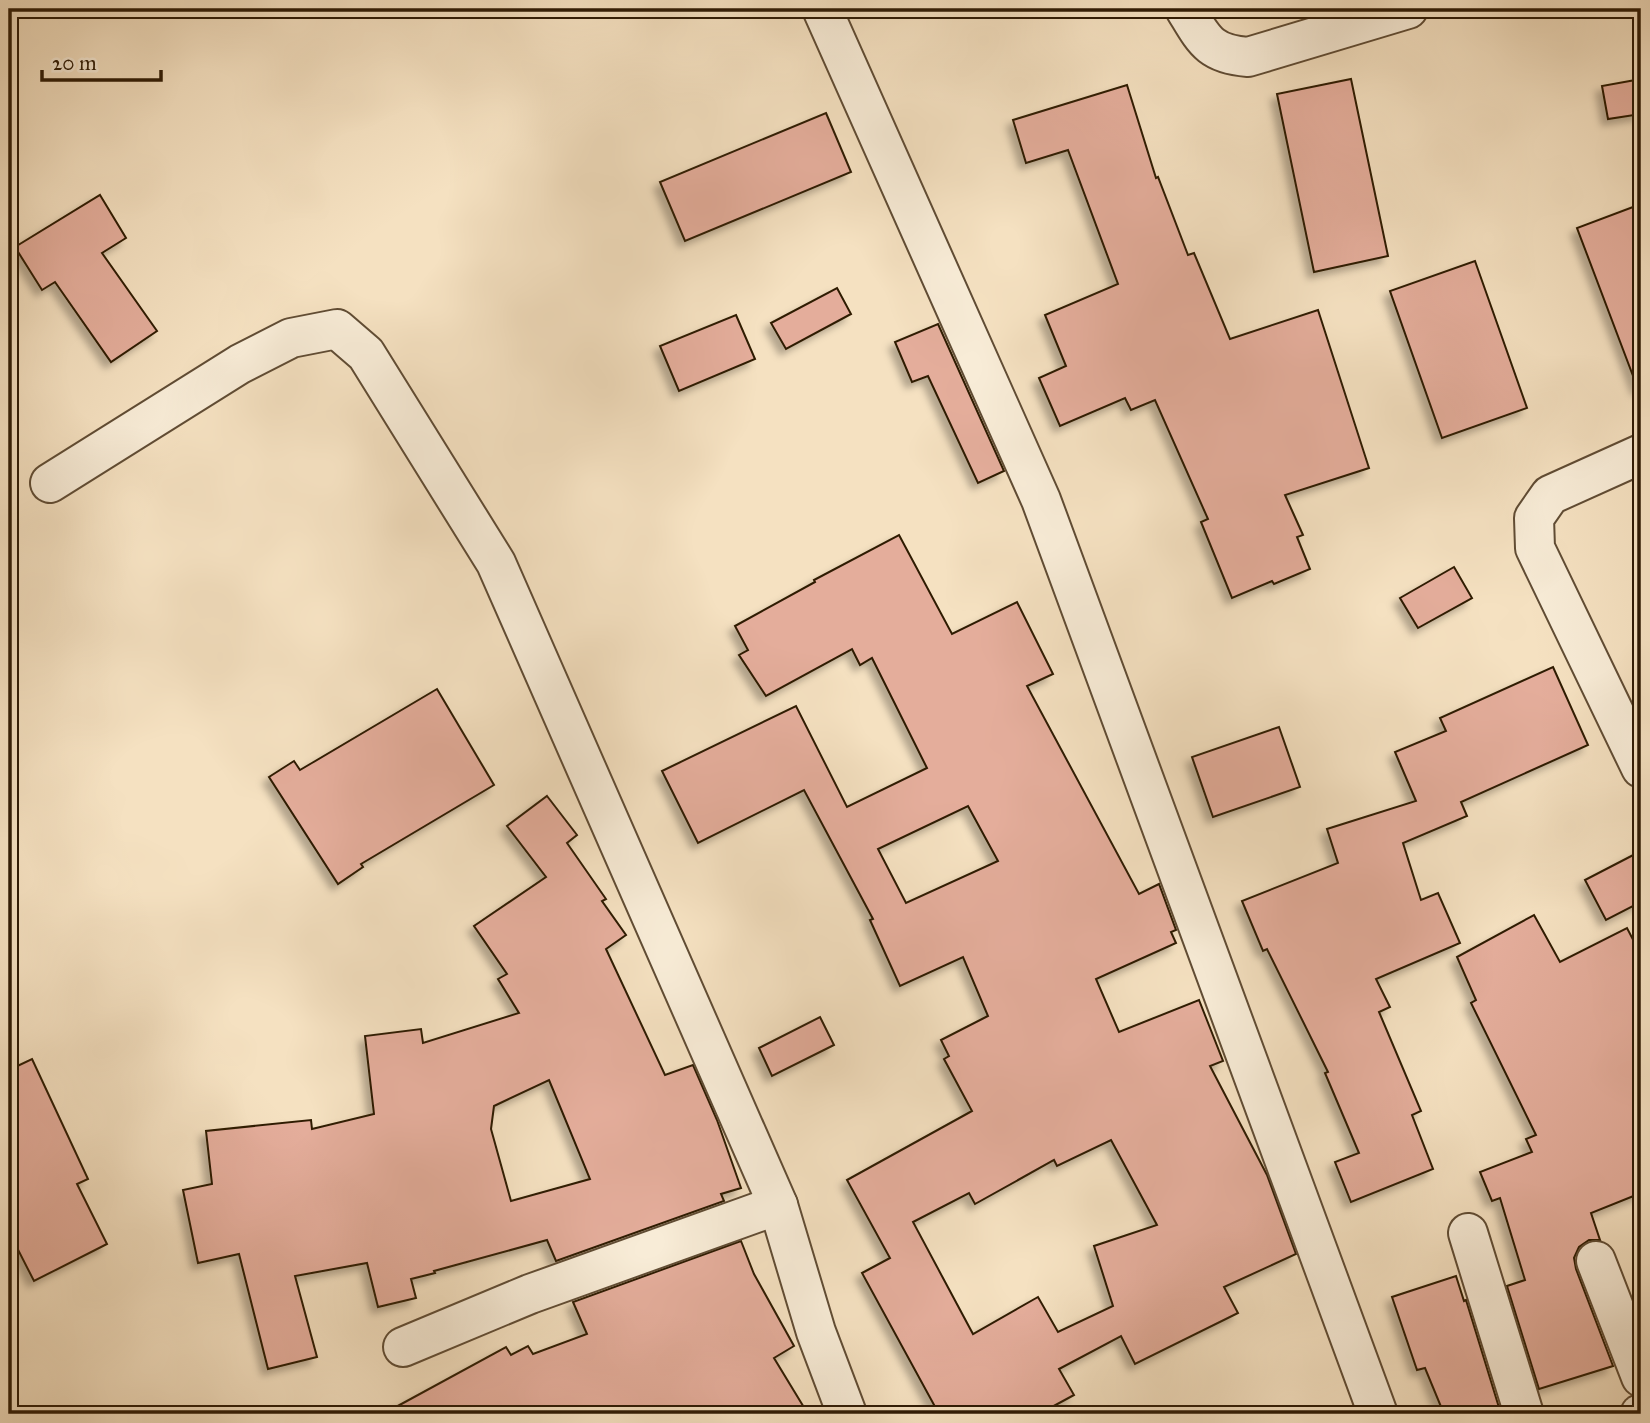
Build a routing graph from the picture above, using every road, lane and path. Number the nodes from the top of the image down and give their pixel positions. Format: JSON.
{"nodes":[{"id":1,"x":822,"y":9,"type":"edge"},
{"id":2,"x":1185,"y":9,"type":"edge"},
{"id":3,"x":1408,"y":9,"type":"edge"},
{"id":4,"x":1641,"y":454,"type":"edge"},
{"id":5,"x":50,"y":483,"type":"dead end"},
{"id":6,"x":1641,"y":768,"type":"edge"},
{"id":7,"x":778,"y":1205,"type":"junction"},
{"id":8,"x":1468,"y":1233,"type":"dead end"},
{"id":9,"x":1597,"y":1261,"type":"dead end"},
{"id":10,"x":403,"y":1348,"type":"dead end"},
{"id":11,"x":1641,"y":1377,"type":"edge"},
{"id":12,"x":847,"y":1414,"type":"edge"},
{"id":13,"x":1378,"y":1414,"type":"edge"},
{"id":14,"x":1524,"y":1414,"type":"edge"}],
"edges":[{"from":1,"to":13,"type":"street"},
{"from":2,"to":3,"type":"street"},
{"from":4,"to":6,"type":"street"},
{"from":5,"to":7,"type":"street"},
{"from":7,"to":10,"type":"street"},
{"from":7,"to":12,"type":"street"},
{"from":8,"to":14,"type":"street"},
{"from":9,"to":11,"type":"street"}]}
